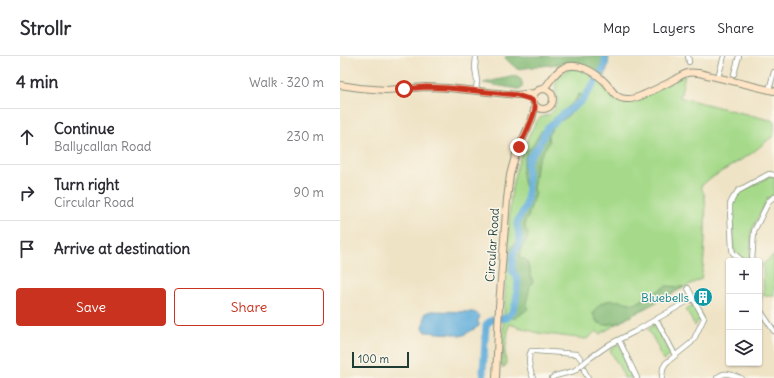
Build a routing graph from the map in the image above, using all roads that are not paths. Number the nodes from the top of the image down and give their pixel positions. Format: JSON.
{"nodes":[{"id":1,"x":476,"y":56,"type":"edge"},
{"id":2,"x":688,"y":56,"type":"edge"},
{"id":3,"x":724,"y":56,"type":"edge"},
{"id":4,"x":739,"y":56,"type":"edge"},
{"id":5,"x":689,"y":62,"type":"dead end"},
{"id":6,"x":774,"y":72,"type":"edge"},
{"id":7,"x":556,"y":73,"type":"junction"},
{"id":8,"x":739,"y":76,"type":"dead end"},
{"id":9,"x":718,"y":77,"type":"junction"},
{"id":10,"x":340,"y":85,"type":"edge"},
{"id":11,"x":543,"y":89,"type":"junction"},
{"id":12,"x":476,"y":91,"type":"junction"},
{"id":13,"x":771,"y":91,"type":"edge"},
{"id":14,"x":552,"y":94,"type":"junction"},
{"id":15,"x":534,"y":100,"type":"junction"},
{"id":16,"x":544,"y":110,"type":"junction"},
{"id":17,"x":532,"y":119,"type":"junction"},
{"id":18,"x":774,"y":175,"type":"edge"},
{"id":19,"x":774,"y":197,"type":"edge"},
{"id":20,"x":739,"y":258,"type":"edge"},
{"id":21,"x":752,"y":258,"type":"edge"},
{"id":22,"x":688,"y":288,"type":"dead end"},
{"id":23,"x":693,"y":298,"type":"junction"},
{"id":24,"x":762,"y":313,"type":"edge"},
{"id":25,"x":656,"y":319,"type":"junction"},
{"id":26,"x":772,"y":326,"type":"edge"},
{"id":27,"x":774,"y":332,"type":"edge"},
{"id":28,"x":619,"y":340,"type":"junction"},
{"id":29,"x":675,"y":355,"type":"junction"},
{"id":30,"x":581,"y":359,"type":"dead end"},
{"id":31,"x":584,"y":370,"type":"dead end"},
{"id":32,"x":564,"y":376,"type":"edge"},
{"id":33,"x":496,"y":378,"type":"edge"},
{"id":34,"x":533,"y":378,"type":"edge"},
{"id":35,"x":552,"y":378,"type":"edge"},
{"id":36,"x":588,"y":378,"type":"edge"},
{"id":37,"x":637,"y":378,"type":"edge"},
{"id":38,"x":662,"y":378,"type":"edge"},
{"id":39,"x":717,"y":378,"type":"edge"},
{"id":40,"x":741,"y":378,"type":"edge"}],
"edges":[{"from":1,"to":12,"type":"street"},
{"from":2,"to":5,"type":"street"},
{"from":3,"to":9,"type":"street"},
{"from":4,"to":8,"type":"street"},
{"from":6,"to":13,"type":"street"},
{"from":7,"to":9,"type":"main road"},
{"from":7,"to":11,"type":"main road"},
{"from":7,"to":14,"type":"main road","name":"Circular Road"},
{"from":9,"to":13,"type":"main road"},
{"from":10,"to":12,"type":"main road"},
{"from":11,"to":14,"type":"main road"},
{"from":11,"to":15,"type":"main road"},
{"from":12,"to":15,"type":"main road"},
{"from":14,"to":16,"type":"main road","name":"Circular Road"},
{"from":15,"to":16,"type":"main road"},
{"from":15,"to":17,"type":"main road","name":"Circular Road"},
{"from":16,"to":17,"type":"main road","name":"Circular Road"},
{"from":17,"to":33,"type":"main road","name":"Circular Road"},
{"from":18,"to":20,"type":"street"},
{"from":19,"to":21,"type":"street"},
{"from":22,"to":23,"type":"street"},
{"from":23,"to":25,"type":"street"},
{"from":23,"to":29,"type":"street"},
{"from":24,"to":26,"type":"street"},
{"from":25,"to":28,"type":"street"},
{"from":25,"to":29,"type":"street"},
{"from":26,"to":27,"type":"street"},
{"from":28,"to":32,"type":"street"},
{"from":28,"to":37,"type":"street"},
{"from":29,"to":38,"type":"street"},
{"from":30,"to":34,"type":"street"},
{"from":31,"to":36,"type":"street"},
{"from":32,"to":35,"type":"street"},
{"from":39,"to":40,"type":"street"}]}
